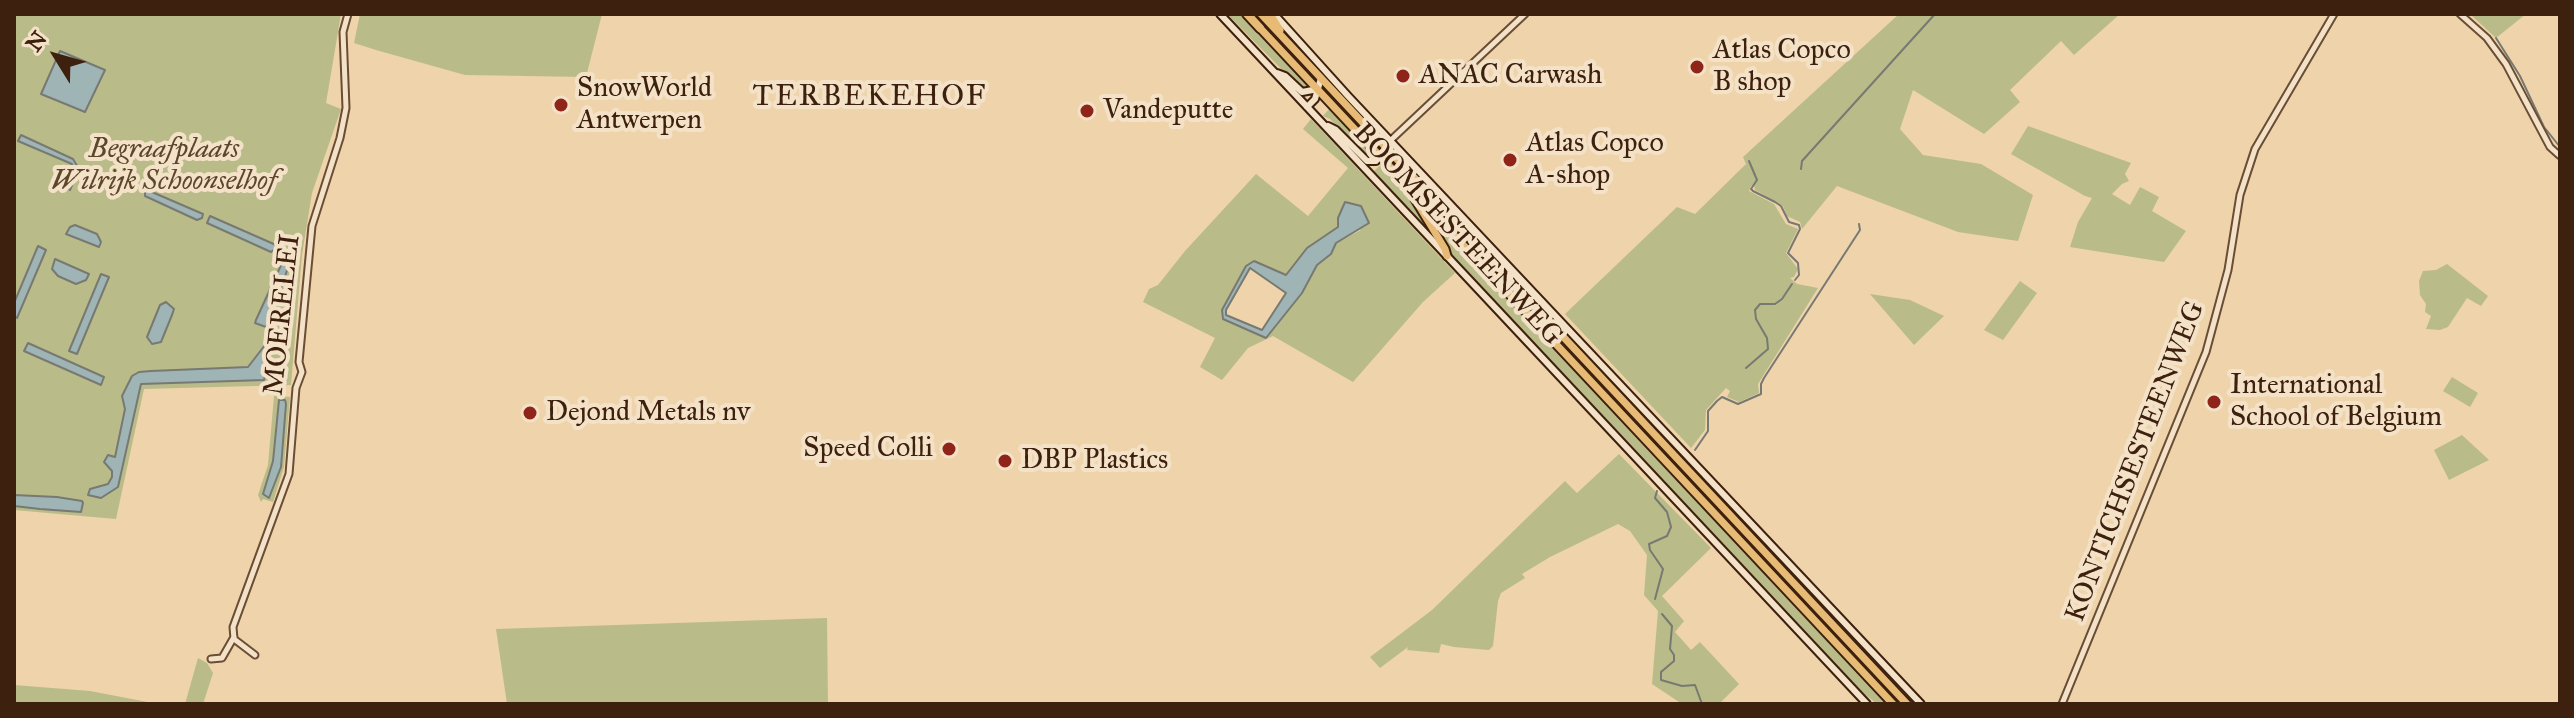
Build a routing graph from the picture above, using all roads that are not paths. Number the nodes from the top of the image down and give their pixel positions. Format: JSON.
{"nodes":[{"id":1,"x":348,"y":14,"type":"edge"},
{"id":2,"x":1220,"y":14,"type":"edge"},
{"id":3,"x":1247,"y":14,"type":"edge"},
{"id":4,"x":1261,"y":14,"type":"edge"},
{"id":5,"x":1272,"y":14,"type":"edge"},
{"id":6,"x":1525,"y":14,"type":"edge"},
{"id":7,"x":2334,"y":14,"type":"edge"},
{"id":8,"x":2460,"y":14,"type":"edge"},
{"id":9,"x":1260,"y":28,"type":"joint"},
{"id":10,"x":1282,"y":36,"type":"junction"},
{"id":11,"x":1275,"y":72,"type":"junction"},
{"id":12,"x":1321,"y":78,"type":"junction"},
{"id":13,"x":1318,"y":89,"type":"junction"},
{"id":14,"x":1307,"y":107,"type":"junction"},
{"id":15,"x":1320,"y":121,"type":"junction"},
{"id":16,"x":1388,"y":144,"type":"junction"},
{"id":17,"x":1381,"y":156,"type":"junction"},
{"id":18,"x":2560,"y":156,"type":"edge"},
{"id":19,"x":1412,"y":190,"type":"junction"},
{"id":20,"x":1447,"y":256,"type":"junction"},
{"id":21,"x":234,"y":639,"type":"junction"},
{"id":22,"x":255,"y":655,"type":"dead end"},
{"id":23,"x":211,"y":659,"type":"dead end"},
{"id":24,"x":1867,"y":704,"type":"edge"},
{"id":25,"x":1893,"y":704,"type":"edge"},
{"id":26,"x":1907,"y":704,"type":"edge"},
{"id":27,"x":1921,"y":704,"type":"edge"},
{"id":28,"x":2062,"y":704,"type":"edge"}],
"edges":[{"from":1,"to":21,"type":"street","name":"MOERELEI"},
{"from":2,"to":11,"type":"main road","name":"BOOMSESTEENWEG"},
{"from":3,"to":9,"type":"highway"},
{"from":4,"to":10,"type":"highway"},
{"from":5,"to":10,"type":"highway"},
{"from":5,"to":16,"type":"main road","name":"BOOMSESTEENWEG"},
{"from":6,"to":16,"type":"street"},
{"from":7,"to":28,"type":"street","name":"KONTICHSESTEENWEG"},
{"from":8,"to":18,"type":"street"},
{"from":9,"to":13,"type":"highway"},
{"from":10,"to":12,"type":"highway"},
{"from":11,"to":13,"type":"main road"},
{"from":11,"to":14,"type":"main road","name":"BOOMSESTEENWEG"},
{"from":12,"to":13,"type":"main road"},
{"from":12,"to":16,"type":"highway"},
{"from":13,"to":14,"type":"main road"},
{"from":13,"to":17,"type":"highway"},
{"from":14,"to":15,"type":"main road","name":"BOOMSESTEENWEG"},
{"from":15,"to":17,"type":"main road"},
{"from":15,"to":20,"type":"main road","name":"BOOMSESTEENWEG"},
{"from":16,"to":17,"type":"main road"},
{"from":16,"to":26,"type":"highway"},
{"from":16,"to":27,"type":"main road","name":"BOOMSESTEENWEG"},
{"from":17,"to":19,"type":"highway"},
{"from":19,"to":20,"type":"highway"},
{"from":19,"to":25,"type":"highway"},
{"from":20,"to":24,"type":"main road","name":"BOOMSESTEENWEG"},
{"from":21,"to":22,"type":"street"},
{"from":21,"to":23,"type":"street"}]}
